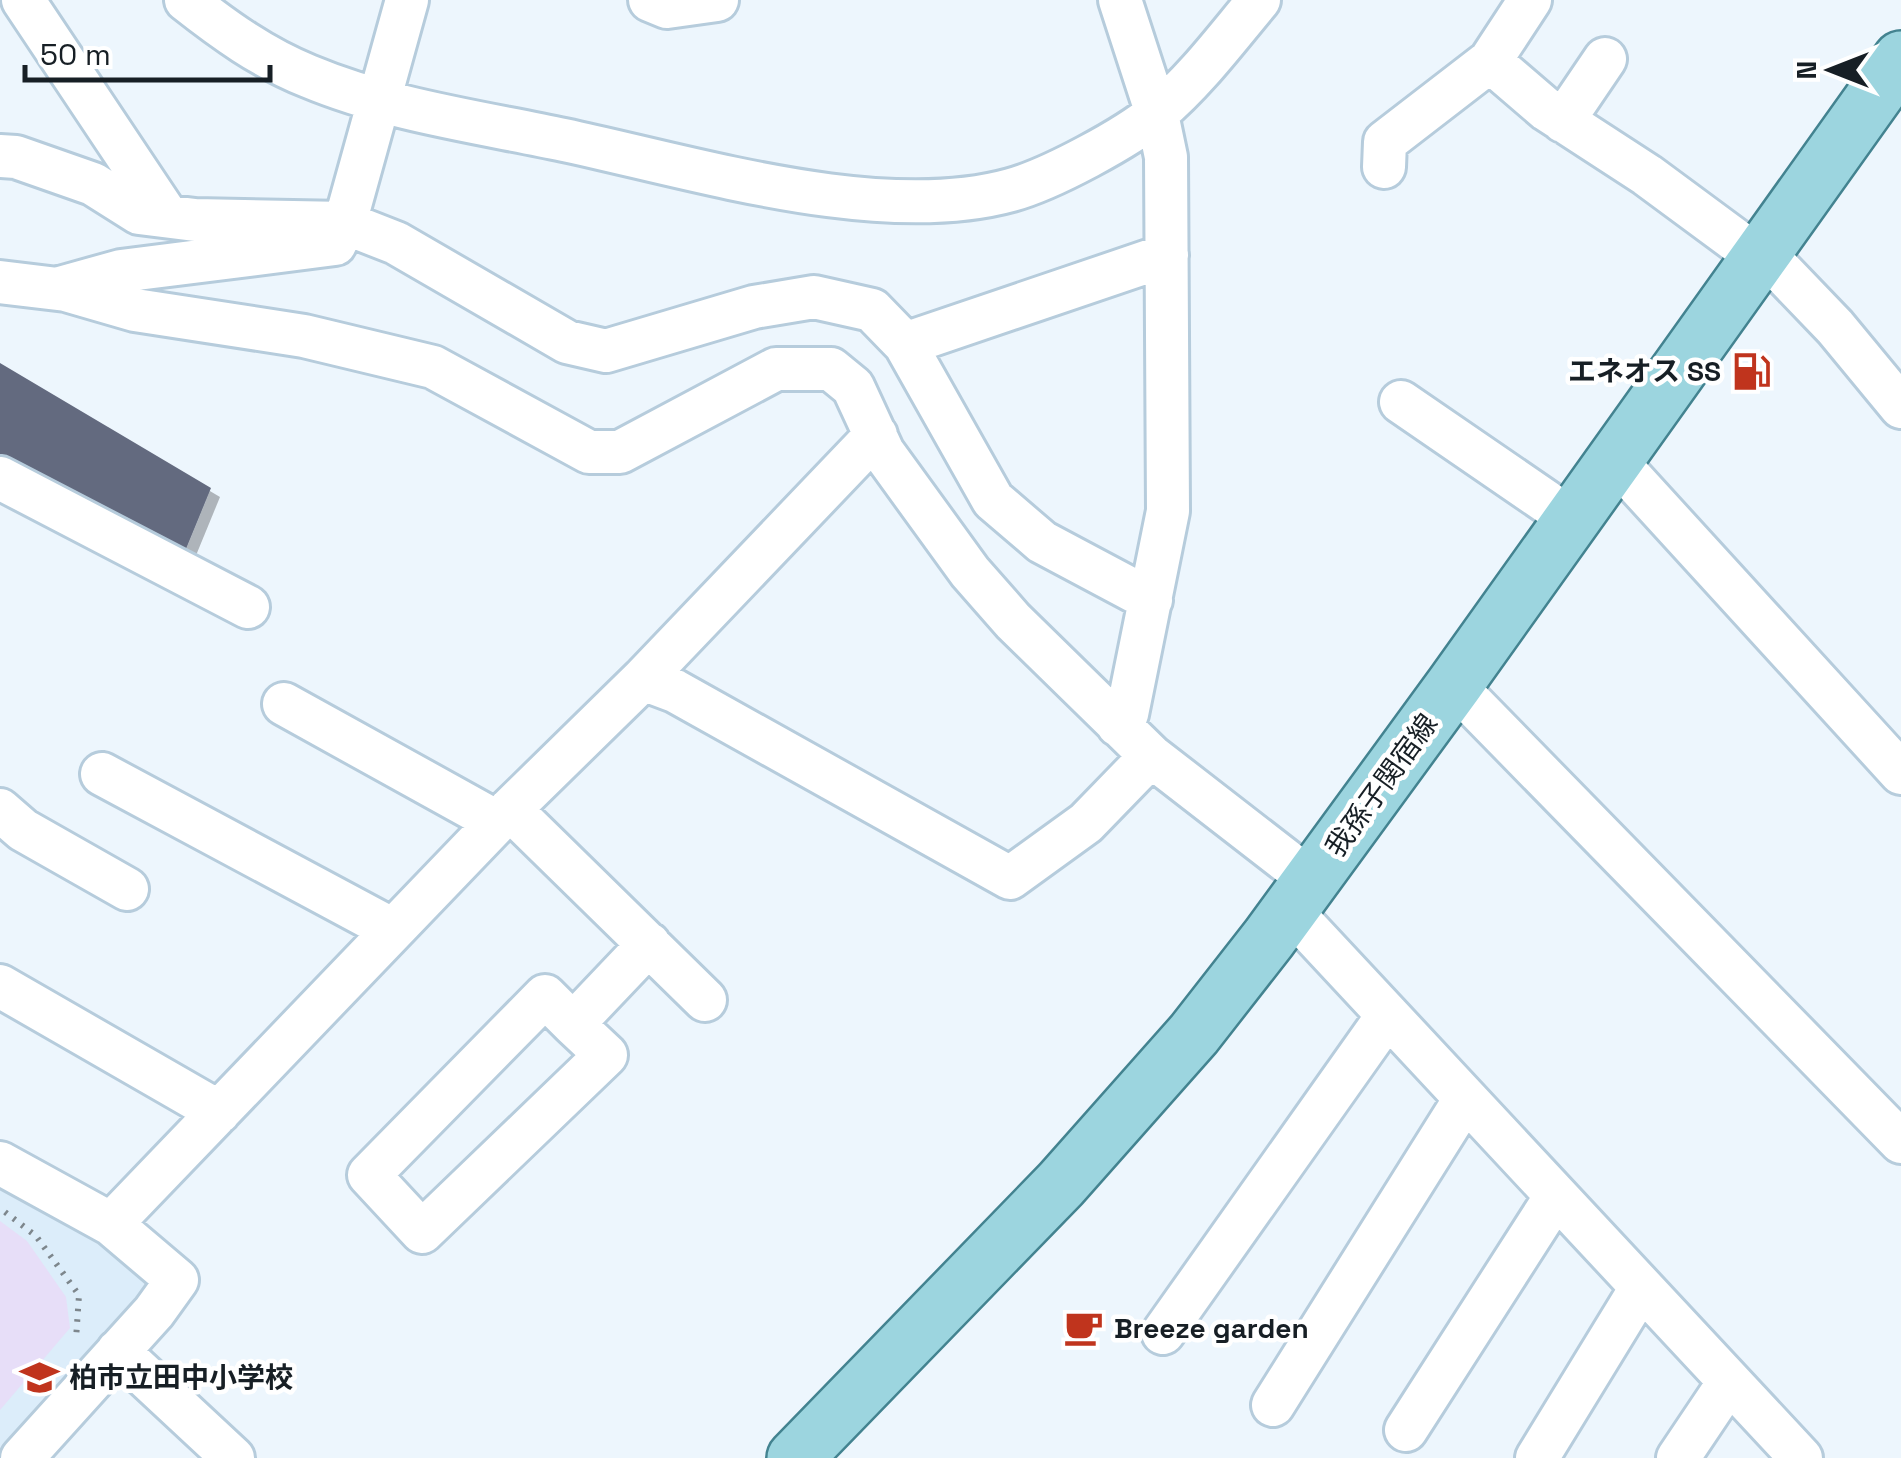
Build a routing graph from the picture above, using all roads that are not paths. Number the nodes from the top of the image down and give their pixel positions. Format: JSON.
{"nodes":[{"id":1,"x":23,"y":0,"type":"edge"},
{"id":2,"x":186,"y":0,"type":"edge"},
{"id":3,"x":408,"y":0,"type":"edge"},
{"id":4,"x":650,"y":0,"type":"edge"},
{"id":5,"x":718,"y":0,"type":"edge"},
{"id":6,"x":1120,"y":0,"type":"edge"},
{"id":7,"x":1259,"y":0,"type":"edge"},
{"id":8,"x":1530,"y":0,"type":"edge"},
{"id":9,"x":1901,"y":59,"type":"edge"},
{"id":10,"x":1605,"y":60,"type":"dead end"},
{"id":11,"x":1490,"y":61,"type":"junction"},
{"id":12,"x":378,"y":100,"type":"junction"},
{"id":13,"x":1156,"y":114,"type":"junction"},
{"id":14,"x":1563,"y":121,"type":"junction"},
{"id":15,"x":0,"y":156,"type":"edge"},
{"id":16,"x":1384,"y":167,"type":"dead end"},
{"id":17,"x":167,"y":216,"type":"junction"},
{"id":18,"x":345,"y":223,"type":"junction"},
{"id":19,"x":1760,"y":254,"type":"junction"},
{"id":20,"x":1167,"y":256,"type":"junction"},
{"id":21,"x":0,"y":282,"type":"edge"},
{"id":22,"x":57,"y":289,"type":"junction"},
{"id":23,"x":905,"y":344,"type":"junction"},
{"id":24,"x":1401,"y":402,"type":"dead end"},
{"id":25,"x":1901,"y":407,"type":"edge"},
{"id":26,"x":876,"y":435,"type":"junction"},
{"id":27,"x":1616,"y":460,"type":"junction"},
{"id":28,"x":0,"y":478,"type":"edge"},
{"id":29,"x":1573,"y":520,"type":"junction"},
{"id":30,"x":1150,"y":600,"type":"junction"},
{"id":31,"x":248,"y":607,"type":"dead end"},
{"id":32,"x":643,"y":679,"type":"junction"},
{"id":33,"x":1454,"y":685,"type":"junction"},
{"id":34,"x":284,"y":704,"type":"dead end"},
{"id":35,"x":1118,"y":725,"type":"junction"},
{"id":36,"x":1151,"y":756,"type":"junction"},
{"id":37,"x":1901,"y":773,"type":"edge"},
{"id":38,"x":102,"y":774,"type":"dead end"},
{"id":39,"x":0,"y":810,"type":"edge"},
{"id":40,"x":504,"y":816,"type":"junction"},
{"id":41,"x":127,"y":889,"type":"dead end"},
{"id":42,"x":1300,"y":895,"type":"junction"},
{"id":43,"x":393,"y":930,"type":"junction"},
{"id":44,"x":649,"y":944,"type":"junction"},
{"id":45,"x":0,"y":986,"type":"edge"},
{"id":46,"x":705,"y":1000,"type":"dead end"},
{"id":47,"x":1388,"y":1015,"type":"junction"},
{"id":48,"x":572,"y":1024,"type":"junction"},
{"id":49,"x":1465,"y":1099,"type":"junction"},
{"id":50,"x":218,"y":1112,"type":"junction"},
{"id":51,"x":1901,"y":1142,"type":"edge"},
{"id":52,"x":0,"y":1163,"type":"edge"},
{"id":53,"x":1556,"y":1196,"type":"junction"},
{"id":54,"x":112,"y":1224,"type":"junction"},
{"id":55,"x":1641,"y":1288,"type":"junction"},
{"id":56,"x":1163,"y":1334,"type":"dead end"},
{"id":57,"x":118,"y":1351,"type":"junction"},
{"id":58,"x":1728,"y":1382,"type":"junction"},
{"id":59,"x":1274,"y":1405,"type":"dead end"},
{"id":60,"x":1406,"y":1430,"type":"dead end"},
{"id":61,"x":25,"y":1457,"type":"edge"},
{"id":62,"x":233,"y":1458,"type":"edge"},
{"id":63,"x":795,"y":1458,"type":"edge"},
{"id":64,"x":1537,"y":1458,"type":"edge"},
{"id":65,"x":1678,"y":1458,"type":"edge"},
{"id":66,"x":1801,"y":1458,"type":"edge"}],
"edges":[{"from":1,"to":17,"type":"street"},
{"from":2,"to":12,"type":"street"},
{"from":3,"to":12,"type":"street"},
{"from":4,"to":5,"type":"street"},
{"from":6,"to":13,"type":"street"},
{"from":7,"to":13,"type":"street"},
{"from":8,"to":11,"type":"street"},
{"from":9,"to":19,"type":"main road","name":"我孫子関宿線"},
{"from":10,"to":14,"type":"street"},
{"from":11,"to":14,"type":"street"},
{"from":11,"to":16,"type":"street"},
{"from":12,"to":13,"type":"street"},
{"from":12,"to":18,"type":"street"},
{"from":13,"to":20,"type":"street"},
{"from":14,"to":19,"type":"street"},
{"from":15,"to":17,"type":"street"},
{"from":17,"to":18,"type":"street"},
{"from":18,"to":22,"type":"street"},
{"from":18,"to":23,"type":"street"},
{"from":19,"to":25,"type":"street"},
{"from":19,"to":27,"type":"main road","name":"我孫子関宿線"},
{"from":20,"to":23,"type":"street"},
{"from":20,"to":30,"type":"street"},
{"from":21,"to":22,"type":"street"},
{"from":22,"to":26,"type":"street"},
{"from":23,"to":30,"type":"street"},
{"from":24,"to":29,"type":"street"},
{"from":26,"to":32,"type":"street"},
{"from":26,"to":35,"type":"street"},
{"from":27,"to":29,"type":"main road","name":"我孫子関宿線"},
{"from":27,"to":37,"type":"street"},
{"from":28,"to":31,"type":"street"},
{"from":29,"to":33,"type":"main road","name":"我孫子関宿線"},
{"from":30,"to":35,"type":"street"},
{"from":32,"to":36,"type":"street"},
{"from":32,"to":40,"type":"street"},
{"from":33,"to":42,"type":"main road","name":"我孫子関宿線"},
{"from":33,"to":51,"type":"street"},
{"from":34,"to":40,"type":"street"},
{"from":35,"to":36,"type":"street"},
{"from":36,"to":42,"type":"street"},
{"from":38,"to":43,"type":"street"},
{"from":39,"to":41,"type":"street"},
{"from":40,"to":43,"type":"street"},
{"from":40,"to":44,"type":"street"},
{"from":42,"to":47,"type":"street"},
{"from":42,"to":63,"type":"main road","name":"我孫子関宿線"},
{"from":43,"to":50,"type":"street"},
{"from":44,"to":46,"type":"street"},
{"from":44,"to":48,"type":"street"},
{"from":45,"to":50,"type":"street"},
{"from":47,"to":49,"type":"street"},
{"from":47,"to":56,"type":"street"},
{"from":48,"to":48,"type":"street"},
{"from":49,"to":53,"type":"street"},
{"from":49,"to":59,"type":"street"},
{"from":50,"to":54,"type":"street"},
{"from":52,"to":54,"type":"street"},
{"from":53,"to":55,"type":"street"},
{"from":53,"to":60,"type":"street"},
{"from":54,"to":57,"type":"street"},
{"from":55,"to":58,"type":"street"},
{"from":55,"to":64,"type":"street"},
{"from":57,"to":61,"type":"street"},
{"from":57,"to":62,"type":"street"},
{"from":58,"to":65,"type":"street"},
{"from":58,"to":66,"type":"street"}]}
